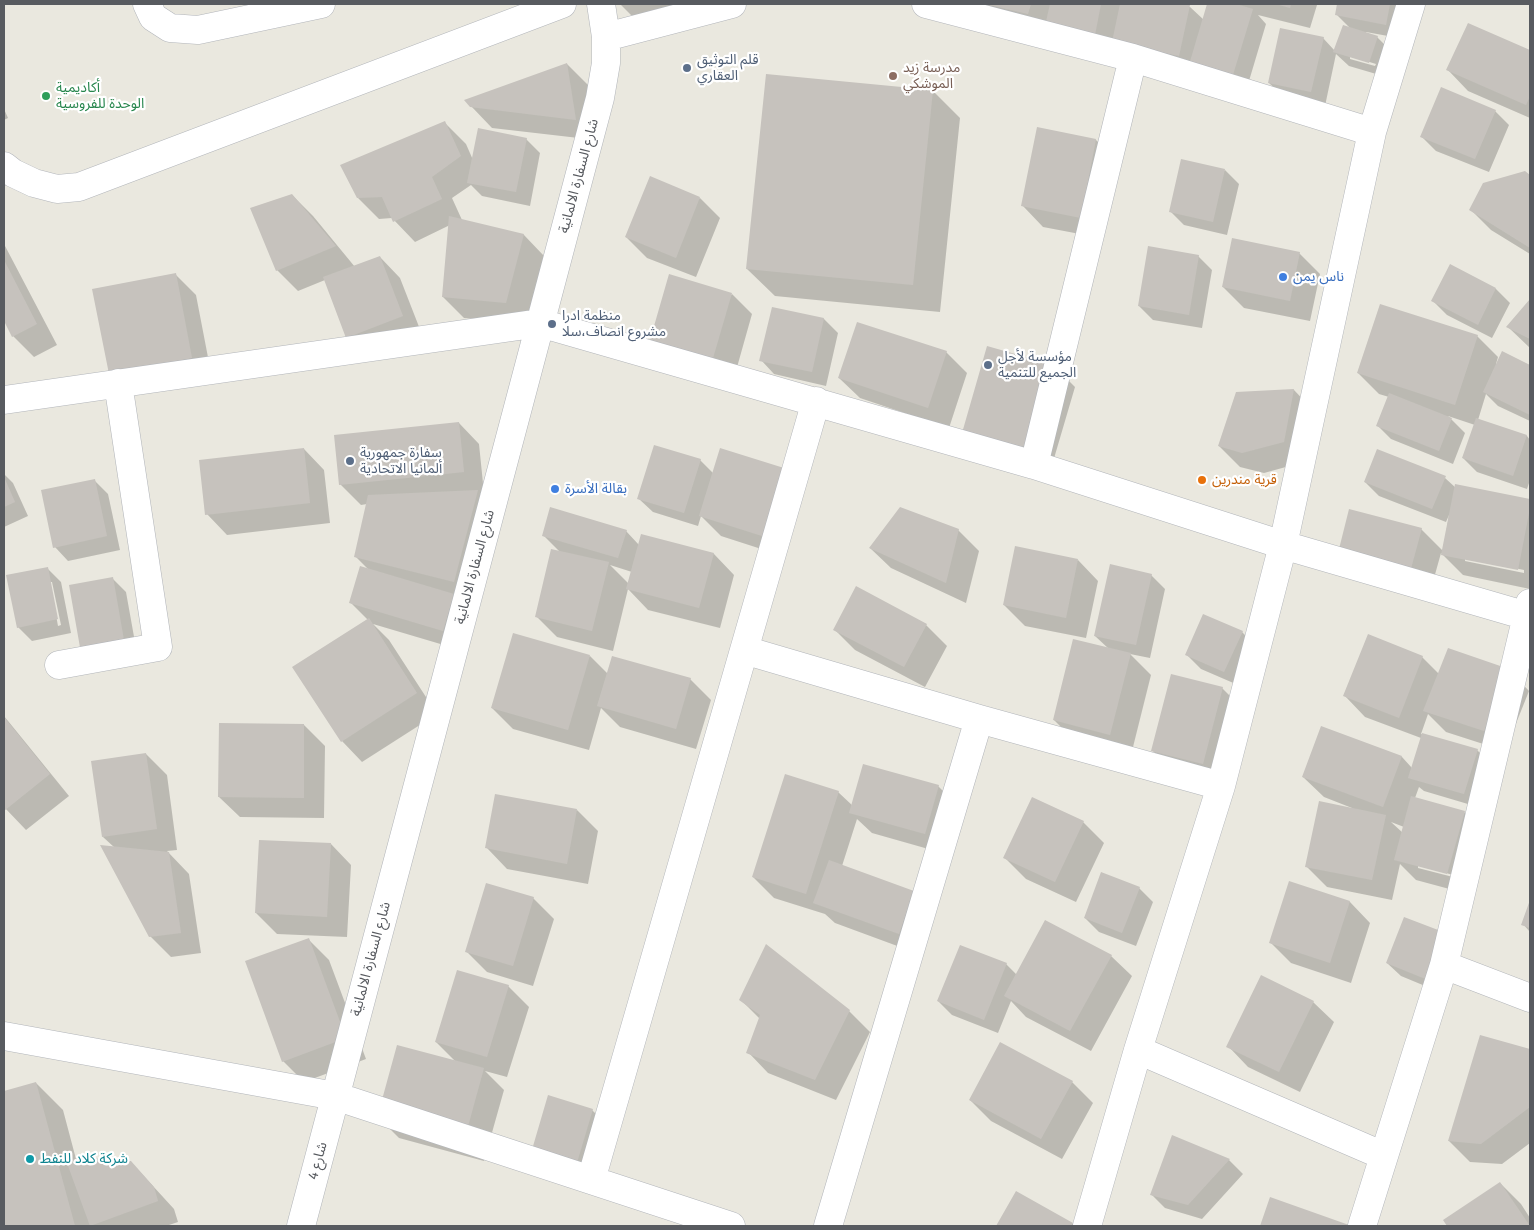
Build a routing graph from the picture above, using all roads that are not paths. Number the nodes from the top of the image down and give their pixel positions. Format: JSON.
{"nodes":[{"id":1,"x":147,"y":4,"type":"edge"},
{"id":2,"x":321,"y":4,"type":"edge"},
{"id":3,"x":562,"y":4,"type":"edge"},
{"id":4,"x":601,"y":4,"type":"edge"},
{"id":5,"x":732,"y":4,"type":"edge"},
{"id":6,"x":926,"y":4,"type":"edge"},
{"id":7,"x":1411,"y":4,"type":"edge"},
{"id":8,"x":606,"y":37,"type":"junction"},
{"id":9,"x":1133,"y":58,"type":"junction"},
{"id":10,"x":1372,"y":132,"type":"junction"},
{"id":11,"x":4,"y":166,"type":"edge"},
{"id":12,"x":540,"y":323,"type":"junction"},
{"id":13,"x":118,"y":383,"type":"junction"},
{"id":14,"x":4,"y":400,"type":"edge"},
{"id":15,"x":816,"y":401,"type":"junction"},
{"id":16,"x":1034,"y":465,"type":"junction"},
{"id":17,"x":1283,"y":545,"type":"junction"},
{"id":18,"x":1528,"y":610,"type":"edge"},
{"id":19,"x":744,"y":650,"type":"junction"},
{"id":20,"x":59,"y":665,"type":"dead end"},
{"id":21,"x":979,"y":719,"type":"junction"},
{"id":22,"x":1220,"y":786,"type":"junction"},
{"id":23,"x":1444,"y":964,"type":"junction"},
{"id":24,"x":1530,"y":998,"type":"edge"},
{"id":25,"x":4,"y":1036,"type":"edge"},
{"id":26,"x":1138,"y":1050,"type":"junction"},
{"id":27,"x":335,"y":1096,"type":"junction"},
{"id":28,"x":1384,"y":1156,"type":"junction"},
{"id":29,"x":591,"y":1180,"type":"junction"},
{"id":30,"x":301,"y":1226,"type":"edge"},
{"id":31,"x":731,"y":1226,"type":"edge"},
{"id":32,"x":828,"y":1226,"type":"edge"},
{"id":33,"x":1088,"y":1226,"type":"edge"},
{"id":34,"x":1362,"y":1226,"type":"edge"}],
"edges":[{"from":1,"to":2,"type":"street"},
{"from":3,"to":11,"type":"street"},
{"from":4,"to":8,"type":"street","name":"شارع السفارة الالمانية"},
{"from":5,"to":8,"type":"street"},
{"from":6,"to":9,"type":"street"},
{"from":7,"to":10,"type":"street"},
{"from":8,"to":12,"type":"street","name":"شارع السفارة الالمانية"},
{"from":9,"to":10,"type":"street"},
{"from":9,"to":16,"type":"street"},
{"from":10,"to":17,"type":"street"},
{"from":12,"to":13,"type":"street"},
{"from":12,"to":15,"type":"street"},
{"from":12,"to":27,"type":"street","name":"شارع السفارة الالمانية"},
{"from":13,"to":14,"type":"street"},
{"from":13,"to":20,"type":"street"},
{"from":15,"to":16,"type":"street"},
{"from":15,"to":19,"type":"street"},
{"from":16,"to":17,"type":"street"},
{"from":17,"to":18,"type":"street"},
{"from":17,"to":22,"type":"street"},
{"from":18,"to":23,"type":"street"},
{"from":19,"to":21,"type":"street"},
{"from":19,"to":29,"type":"street"},
{"from":21,"to":22,"type":"street"},
{"from":21,"to":32,"type":"street"},
{"from":22,"to":26,"type":"street"},
{"from":23,"to":24,"type":"street"},
{"from":23,"to":28,"type":"street"},
{"from":25,"to":27,"type":"street"},
{"from":26,"to":28,"type":"street"},
{"from":26,"to":33,"type":"street"},
{"from":27,"to":29,"type":"street"},
{"from":27,"to":30,"type":"street","name":"شارع 4"},
{"from":28,"to":34,"type":"street"},
{"from":29,"to":31,"type":"street"}]}
